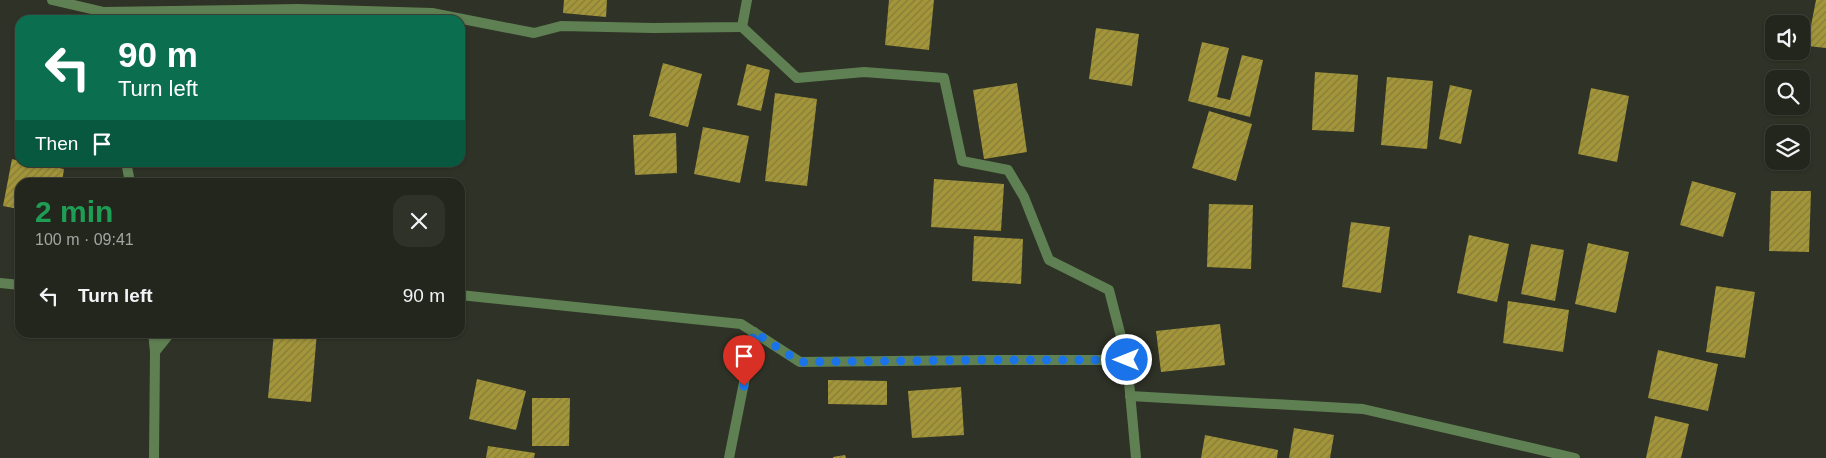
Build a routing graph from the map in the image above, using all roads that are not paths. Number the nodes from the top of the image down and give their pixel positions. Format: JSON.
{"nodes":[{"id":1,"x":52,"y":0,"type":"edge"},
{"id":2,"x":747,"y":0,"type":"edge"},
{"id":3,"x":101,"y":15,"type":"edge"},
{"id":4,"x":136,"y":15,"type":"edge"},
{"id":5,"x":442,"y":15,"type":"edge"},
{"id":6,"x":465,"y":20,"type":"edge"},
{"id":7,"x":742,"y":27,"type":"junction"},
{"id":8,"x":0,"y":283,"type":"edge"},
{"id":9,"x":15,"y":284,"type":"edge"},
{"id":10,"x":465,"y":296,"type":"edge"},
{"id":11,"x":754,"y":332,"type":"junction"},
{"id":12,"x":154,"y":338,"type":"edge"},
{"id":13,"x":166,"y":338,"type":"edge"},
{"id":14,"x":155,"y":352,"type":"junction"},
{"id":15,"x":1127,"y":360,"type":"junction"},
{"id":16,"x":1130,"y":396,"type":"junction"},
{"id":17,"x":154,"y":458,"type":"edge"},
{"id":18,"x":729,"y":458,"type":"edge"},
{"id":19,"x":1136,"y":458,"type":"edge"},
{"id":20,"x":1575,"y":458,"type":"edge"}],
"edges":[{"from":1,"to":3,"type":"street"},
{"from":2,"to":7,"type":"street"},
{"from":4,"to":5,"type":"street"},
{"from":6,"to":7,"type":"street"},
{"from":7,"to":15,"type":"street"},
{"from":8,"to":9,"type":"street"},
{"from":10,"to":11,"type":"street"},
{"from":11,"to":15,"type":"street"},
{"from":11,"to":18,"type":"street"},
{"from":12,"to":14,"type":"street"},
{"from":13,"to":14,"type":"street"},
{"from":14,"to":17,"type":"street"},
{"from":15,"to":16,"type":"street"},
{"from":16,"to":19,"type":"street"},
{"from":16,"to":20,"type":"street"}]}
